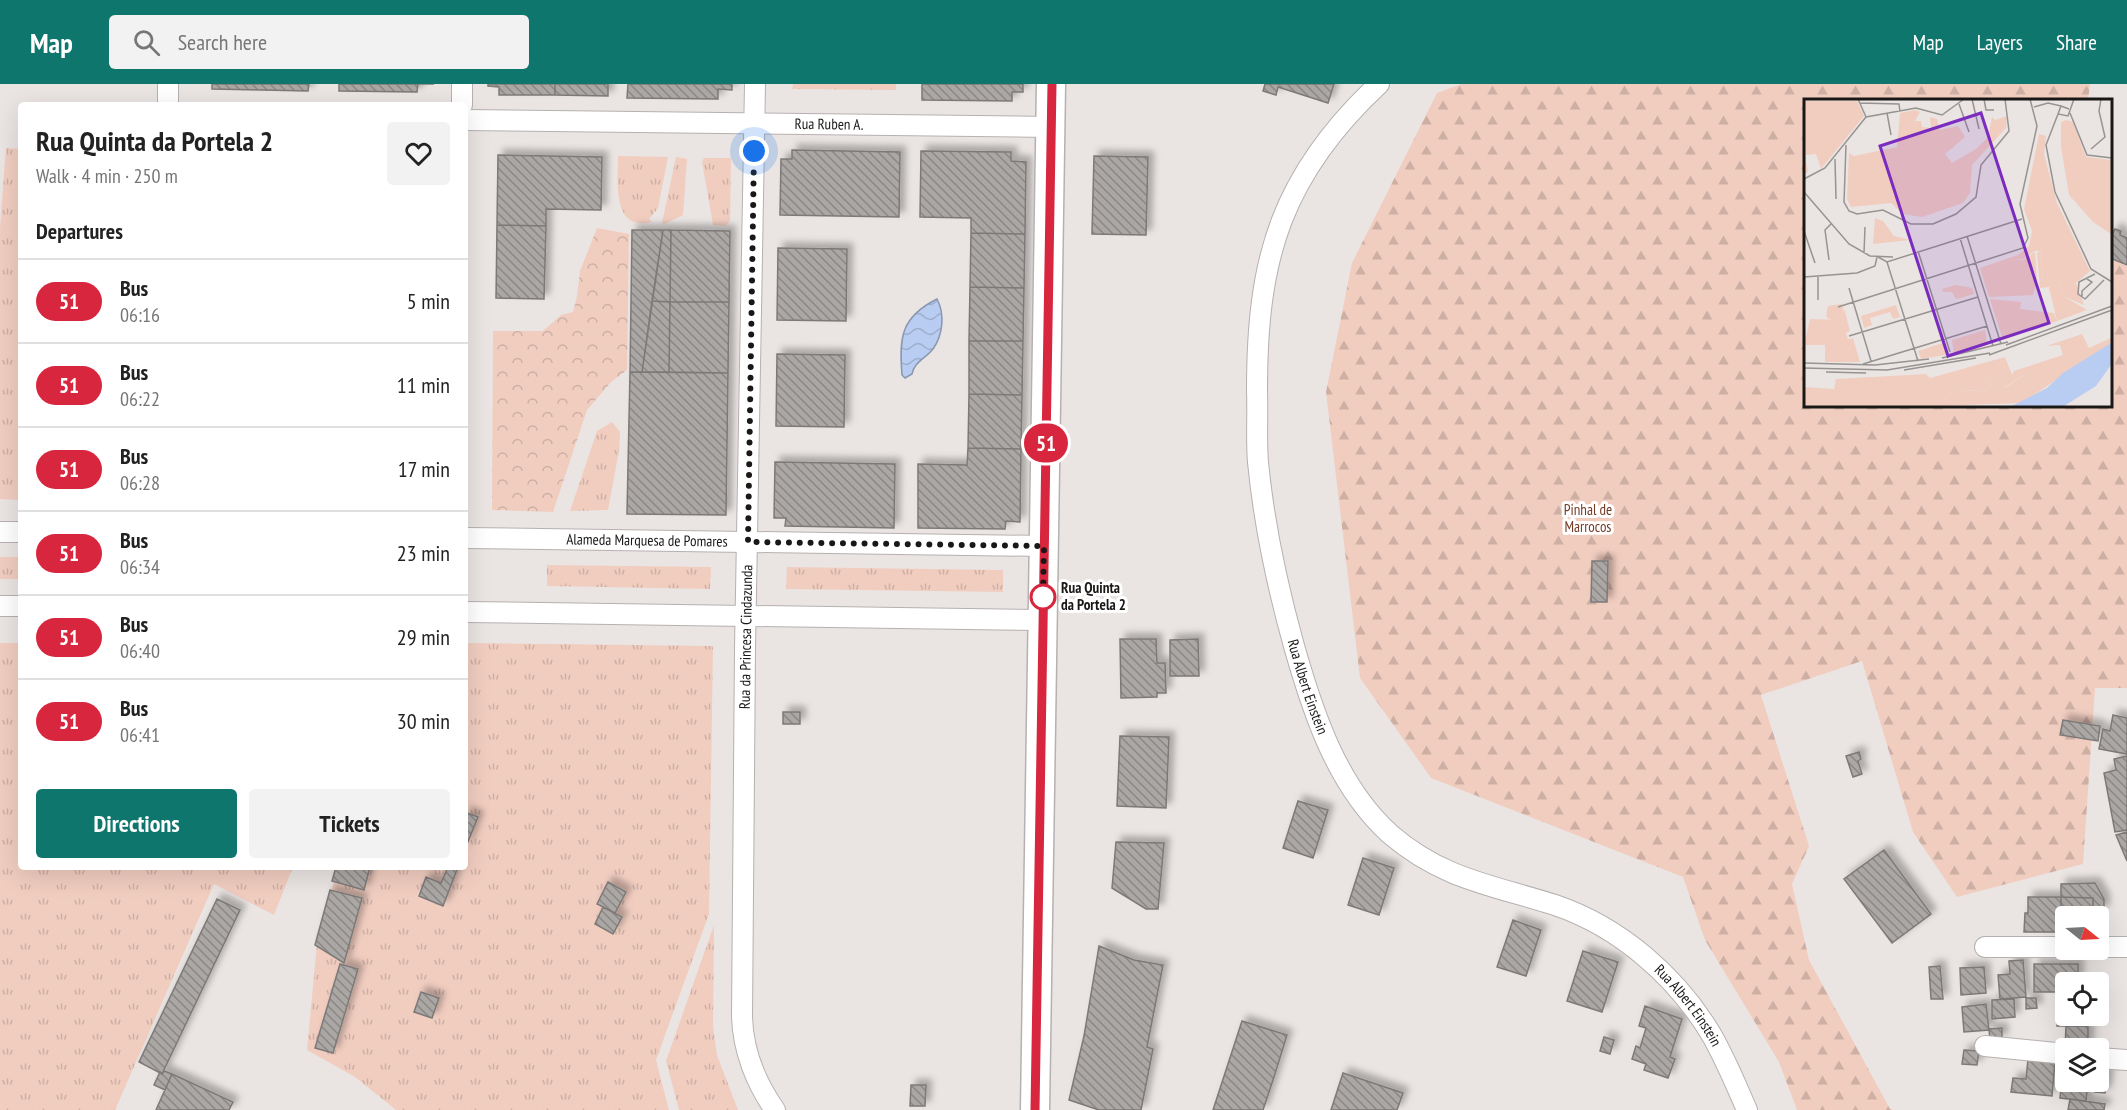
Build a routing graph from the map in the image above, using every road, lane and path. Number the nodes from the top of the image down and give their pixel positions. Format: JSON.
{"nodes":[{"id":1,"x":168,"y":84,"type":"edge"},
{"id":2,"x":462,"y":84,"type":"edge"},
{"id":3,"x":755,"y":84,"type":"edge"},
{"id":4,"x":1052,"y":84,"type":"edge"},
{"id":5,"x":1379,"y":84,"type":"edge"},
{"id":6,"x":168,"y":102,"type":"edge"},
{"id":7,"x":462,"y":102,"type":"edge"},
{"id":8,"x":468,"y":120,"type":"edge"},
{"id":9,"x":755,"y":124,"type":"junction"},
{"id":10,"x":1050,"y":127,"type":"junction"},
{"id":11,"x":0,"y":532,"type":"edge"},
{"id":12,"x":18,"y":532,"type":"edge"},
{"id":13,"x":468,"y":538,"type":"edge"},
{"id":14,"x":748,"y":542,"type":"junction"},
{"id":15,"x":1044,"y":546,"type":"junction"},
{"id":16,"x":0,"y":606,"type":"edge"},
{"id":17,"x":18,"y":606,"type":"edge"},
{"id":18,"x":468,"y":612,"type":"edge"},
{"id":19,"x":747,"y":616,"type":"junction"},
{"id":20,"x":1043,"y":620,"type":"junction"},
{"id":21,"x":1985,"y":947,"type":"dead end"},
{"id":22,"x":2055,"y":947,"type":"edge"},
{"id":23,"x":2109,"y":947,"type":"edge"},
{"id":24,"x":2127,"y":947,"type":"edge"},
{"id":25,"x":1985,"y":1046,"type":"dead end"},
{"id":26,"x":2055,"y":1053,"type":"edge"},
{"id":27,"x":2109,"y":1059,"type":"edge"},
{"id":28,"x":2127,"y":1060,"type":"edge"},
{"id":29,"x":775,"y":1110,"type":"edge"},
{"id":30,"x":1035,"y":1110,"type":"edge"},
{"id":31,"x":1747,"y":1110,"type":"edge"}],
"edges":[{"from":1,"to":6,"type":"street"},
{"from":2,"to":7,"type":"street"},
{"from":3,"to":9,"type":"street","name":"Rua da Princesa Cindazunda"},
{"from":4,"to":10,"type":"street"},
{"from":5,"to":31,"type":"street","name":"Rua Albert Einstein"},
{"from":8,"to":9,"type":"street","name":"Rua Ruben A."},
{"from":9,"to":10,"type":"street","name":"Rua Ruben A."},
{"from":9,"to":14,"type":"street","name":"Rua da Princesa Cindazunda"},
{"from":10,"to":15,"type":"street"},
{"from":11,"to":12,"type":"street"},
{"from":13,"to":14,"type":"street","name":"Alameda Marquesa de Pomares"},
{"from":14,"to":15,"type":"street","name":"Alameda Marquesa de Pomares"},
{"from":14,"to":19,"type":"street","name":"Rua da Princesa Cindazunda"},
{"from":15,"to":20,"type":"street"},
{"from":16,"to":17,"type":"street"},
{"from":18,"to":19,"type":"street"},
{"from":19,"to":20,"type":"street"},
{"from":19,"to":29,"type":"street","name":"Rua da Princesa Cindazunda"},
{"from":20,"to":30,"type":"street"},
{"from":21,"to":22,"type":"street"},
{"from":23,"to":24,"type":"street"},
{"from":25,"to":26,"type":"street"},
{"from":27,"to":28,"type":"street"}]}
